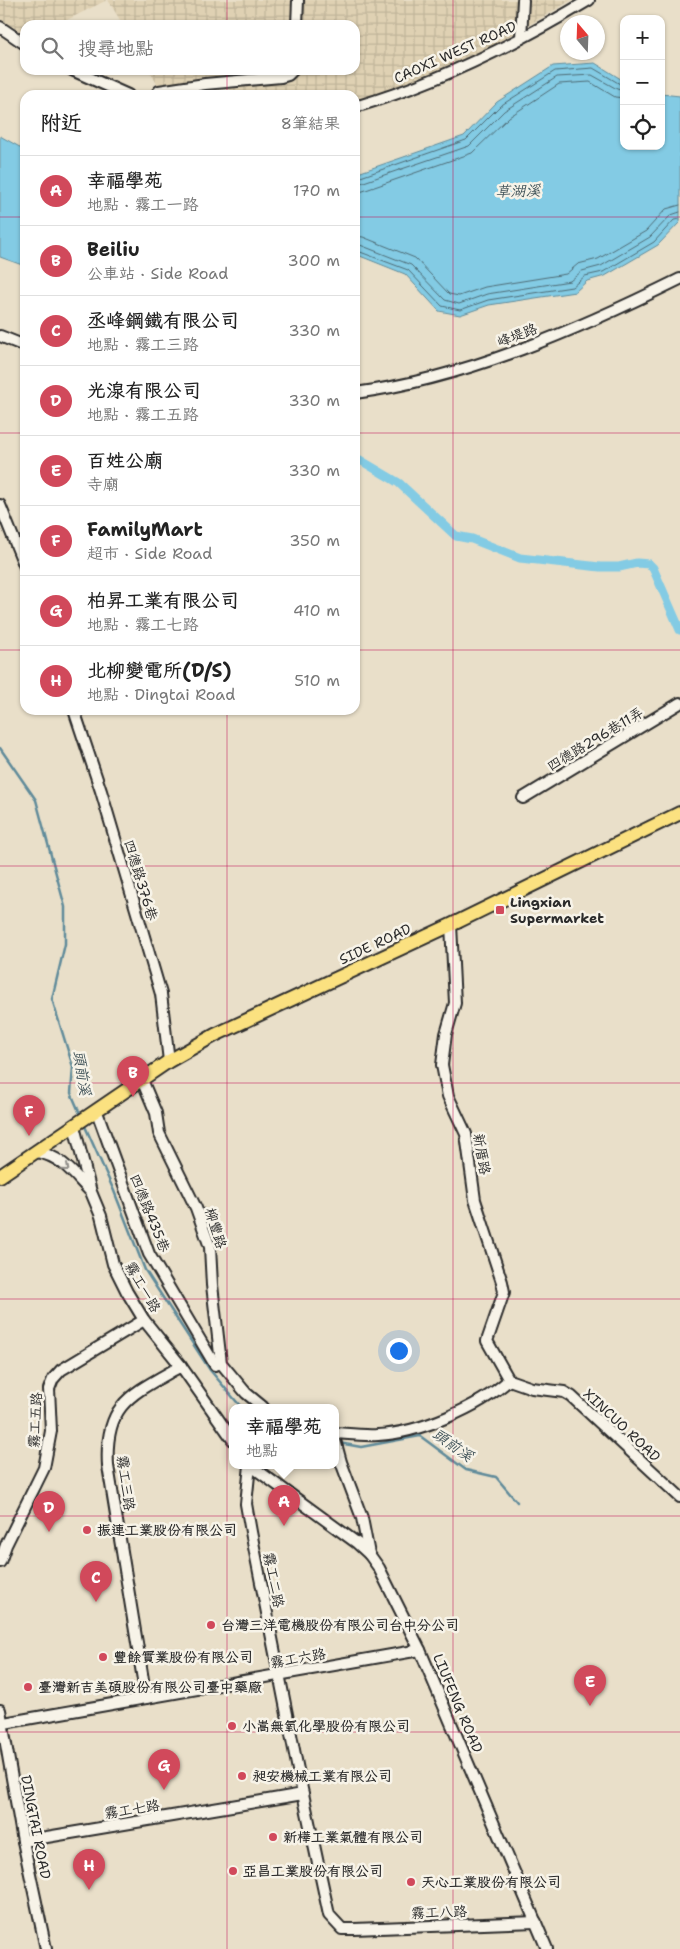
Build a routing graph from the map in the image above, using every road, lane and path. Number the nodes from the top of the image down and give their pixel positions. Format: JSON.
{"nodes":[{"id":1,"x":298,"y":0,"type":"edge"},
{"id":2,"x":524,"y":0,"type":"edge"},
{"id":3,"x":589,"y":0,"type":"edge"},
{"id":4,"x":297,"y":20,"type":"edge"},
{"id":5,"x":0,"y":28,"type":"edge"},
{"id":6,"x":521,"y":38,"type":"junction"},
{"id":7,"x":20,"y":41,"type":"edge"},
{"id":8,"x":83,"y":75,"type":"edge"},
{"id":9,"x":288,"y":75,"type":"edge"},
{"id":10,"x":117,"y":90,"type":"edge"},
{"id":11,"x":166,"y":90,"type":"edge"},
{"id":12,"x":360,"y":105,"type":"edge"},
{"id":13,"x":680,"y":279,"type":"edge"},
{"id":14,"x":0,"y":336,"type":"edge"},
{"id":15,"x":20,"y":344,"type":"edge"},
{"id":16,"x":360,"y":392,"type":"edge"},
{"id":17,"x":0,"y":505,"type":"edge"},
{"id":18,"x":20,"y":555,"type":"edge"},
{"id":19,"x":680,"y":703,"type":"edge"},
{"id":20,"x":76,"y":715,"type":"edge"},
{"id":21,"x":523,"y":798,"type":"dead end"},
{"id":22,"x":680,"y":813,"type":"edge"},
{"id":23,"x":451,"y":925,"type":"junction"},
{"id":24,"x":169,"y":1061,"type":"junction"},
{"id":25,"x":142,"y":1080,"type":"junction"},
{"id":26,"x":94,"y":1114,"type":"junction"},
{"id":27,"x":76,"y":1125,"type":"junction"},
{"id":28,"x":37,"y":1152,"type":"junction"},
{"id":29,"x":0,"y":1176,"type":"edge"},
{"id":30,"x":91,"y":1192,"type":"junction"},
{"id":31,"x":144,"y":1320,"type":"junction"},
{"id":32,"x":221,"y":1364,"type":"junction"},
{"id":33,"x":181,"y":1366,"type":"junction"},
{"id":34,"x":509,"y":1380,"type":"junction"},
{"id":35,"x":259,"y":1404,"type":"edge"},
{"id":36,"x":339,"y":1433,"type":"edge"},
{"id":37,"x":229,"y":1434,"type":"edge"},
{"id":38,"x":339,"y":1455,"type":"edge"},
{"id":39,"x":250,"y":1469,"type":"edge"},
{"id":40,"x":255,"y":1469,"type":"edge"},
{"id":41,"x":680,"y":1497,"type":"edge"},
{"id":42,"x":369,"y":1554,"type":"junction"},
{"id":43,"x":0,"y":1562,"type":"edge"},
{"id":44,"x":420,"y":1650,"type":"junction"},
{"id":45,"x":279,"y":1676,"type":"junction"},
{"id":46,"x":146,"y":1698,"type":"junction"},
{"id":47,"x":0,"y":1710,"type":"edge"},
{"id":48,"x":4,"y":1723,"type":"junction"},
{"id":49,"x":303,"y":1794,"type":"junction"},
{"id":50,"x":24,"y":1841,"type":"junction"},
{"id":51,"x":536,"y":1922,"type":"junction"},
{"id":52,"x":342,"y":1929,"type":"joint"},
{"id":53,"x":46,"y":1949,"type":"edge"},
{"id":54,"x":547,"y":1949,"type":"edge"}],
"edges":[{"from":1,"to":4,"type":"street"},
{"from":2,"to":6,"type":"street"},
{"from":3,"to":6,"type":"street","name":"CAOXI WEST ROAD"},
{"from":5,"to":7,"type":"street"},
{"from":6,"to":12,"type":"street","name":"CAOXI WEST ROAD"},
{"from":8,"to":10,"type":"street"},
{"from":9,"to":11,"type":"street"},
{"from":13,"to":16,"type":"street","name":"峰堤路"},
{"from":14,"to":15,"type":"street"},
{"from":17,"to":18,"type":"street"},
{"from":19,"to":21,"type":"street","name":"四德路296巷11弄"},
{"from":20,"to":24,"type":"street","name":"四德路376巷"},
{"from":22,"to":23,"type":"main road","name":"SIDE ROAD"},
{"from":23,"to":24,"type":"main road","name":"SIDE ROAD"},
{"from":23,"to":34,"type":"street","name":"新厝路"},
{"from":24,"to":25,"type":"main road","name":"SIDE ROAD"},
{"from":25,"to":26,"type":"main road","name":"SIDE ROAD"},
{"from":25,"to":32,"type":"street","name":"柳豐路"},
{"from":26,"to":27,"type":"main road","name":"SIDE ROAD"},
{"from":26,"to":32,"type":"street","name":"四德路435巷"},
{"from":27,"to":28,"type":"main road"},
{"from":27,"to":30,"type":"street","name":"霧工一路"},
{"from":28,"to":29,"type":"main road"},
{"from":28,"to":30,"type":"street","one_way":true},
{"from":30,"to":31,"type":"street","name":"霧工一路"},
{"from":31,"to":33,"type":"street","name":"霧工一路"},
{"from":31,"to":43,"type":"street","name":"霧工五路"},
{"from":32,"to":35,"type":"street"},
{"from":33,"to":37,"type":"street","name":"霧工一路"},
{"from":33,"to":46,"type":"street","name":"霧工三路"},
{"from":34,"to":36,"type":"street"},
{"from":34,"to":41,"type":"street","name":"XINCUO ROAD"},
{"from":38,"to":42,"type":"street","name":"LIUFENG ROAD"},
{"from":39,"to":45,"type":"street","name":"霧工二路"},
{"from":40,"to":42,"type":"street"},
{"from":42,"to":44,"type":"street","name":"LIUFENG ROAD"},
{"from":44,"to":45,"type":"street","name":"霧工六路"},
{"from":44,"to":51,"type":"street","name":"LIUFENG ROAD"},
{"from":45,"to":46,"type":"street","name":"霧工六路"},
{"from":45,"to":49,"type":"street","name":"霧工二路"},
{"from":46,"to":48,"type":"street","name":"霧工六路"},
{"from":47,"to":48,"type":"street","name":"DINGTAI ROAD"},
{"from":48,"to":50,"type":"street","name":"DINGTAI ROAD"},
{"from":49,"to":50,"type":"street","name":"霧工七路"},
{"from":49,"to":52,"type":"street","name":"霧工二路"},
{"from":50,"to":53,"type":"street","name":"DINGTAI ROAD"},
{"from":51,"to":52,"type":"street","name":"霧工八路"},
{"from":51,"to":54,"type":"street","name":"LIUFENG ROAD"}]}
